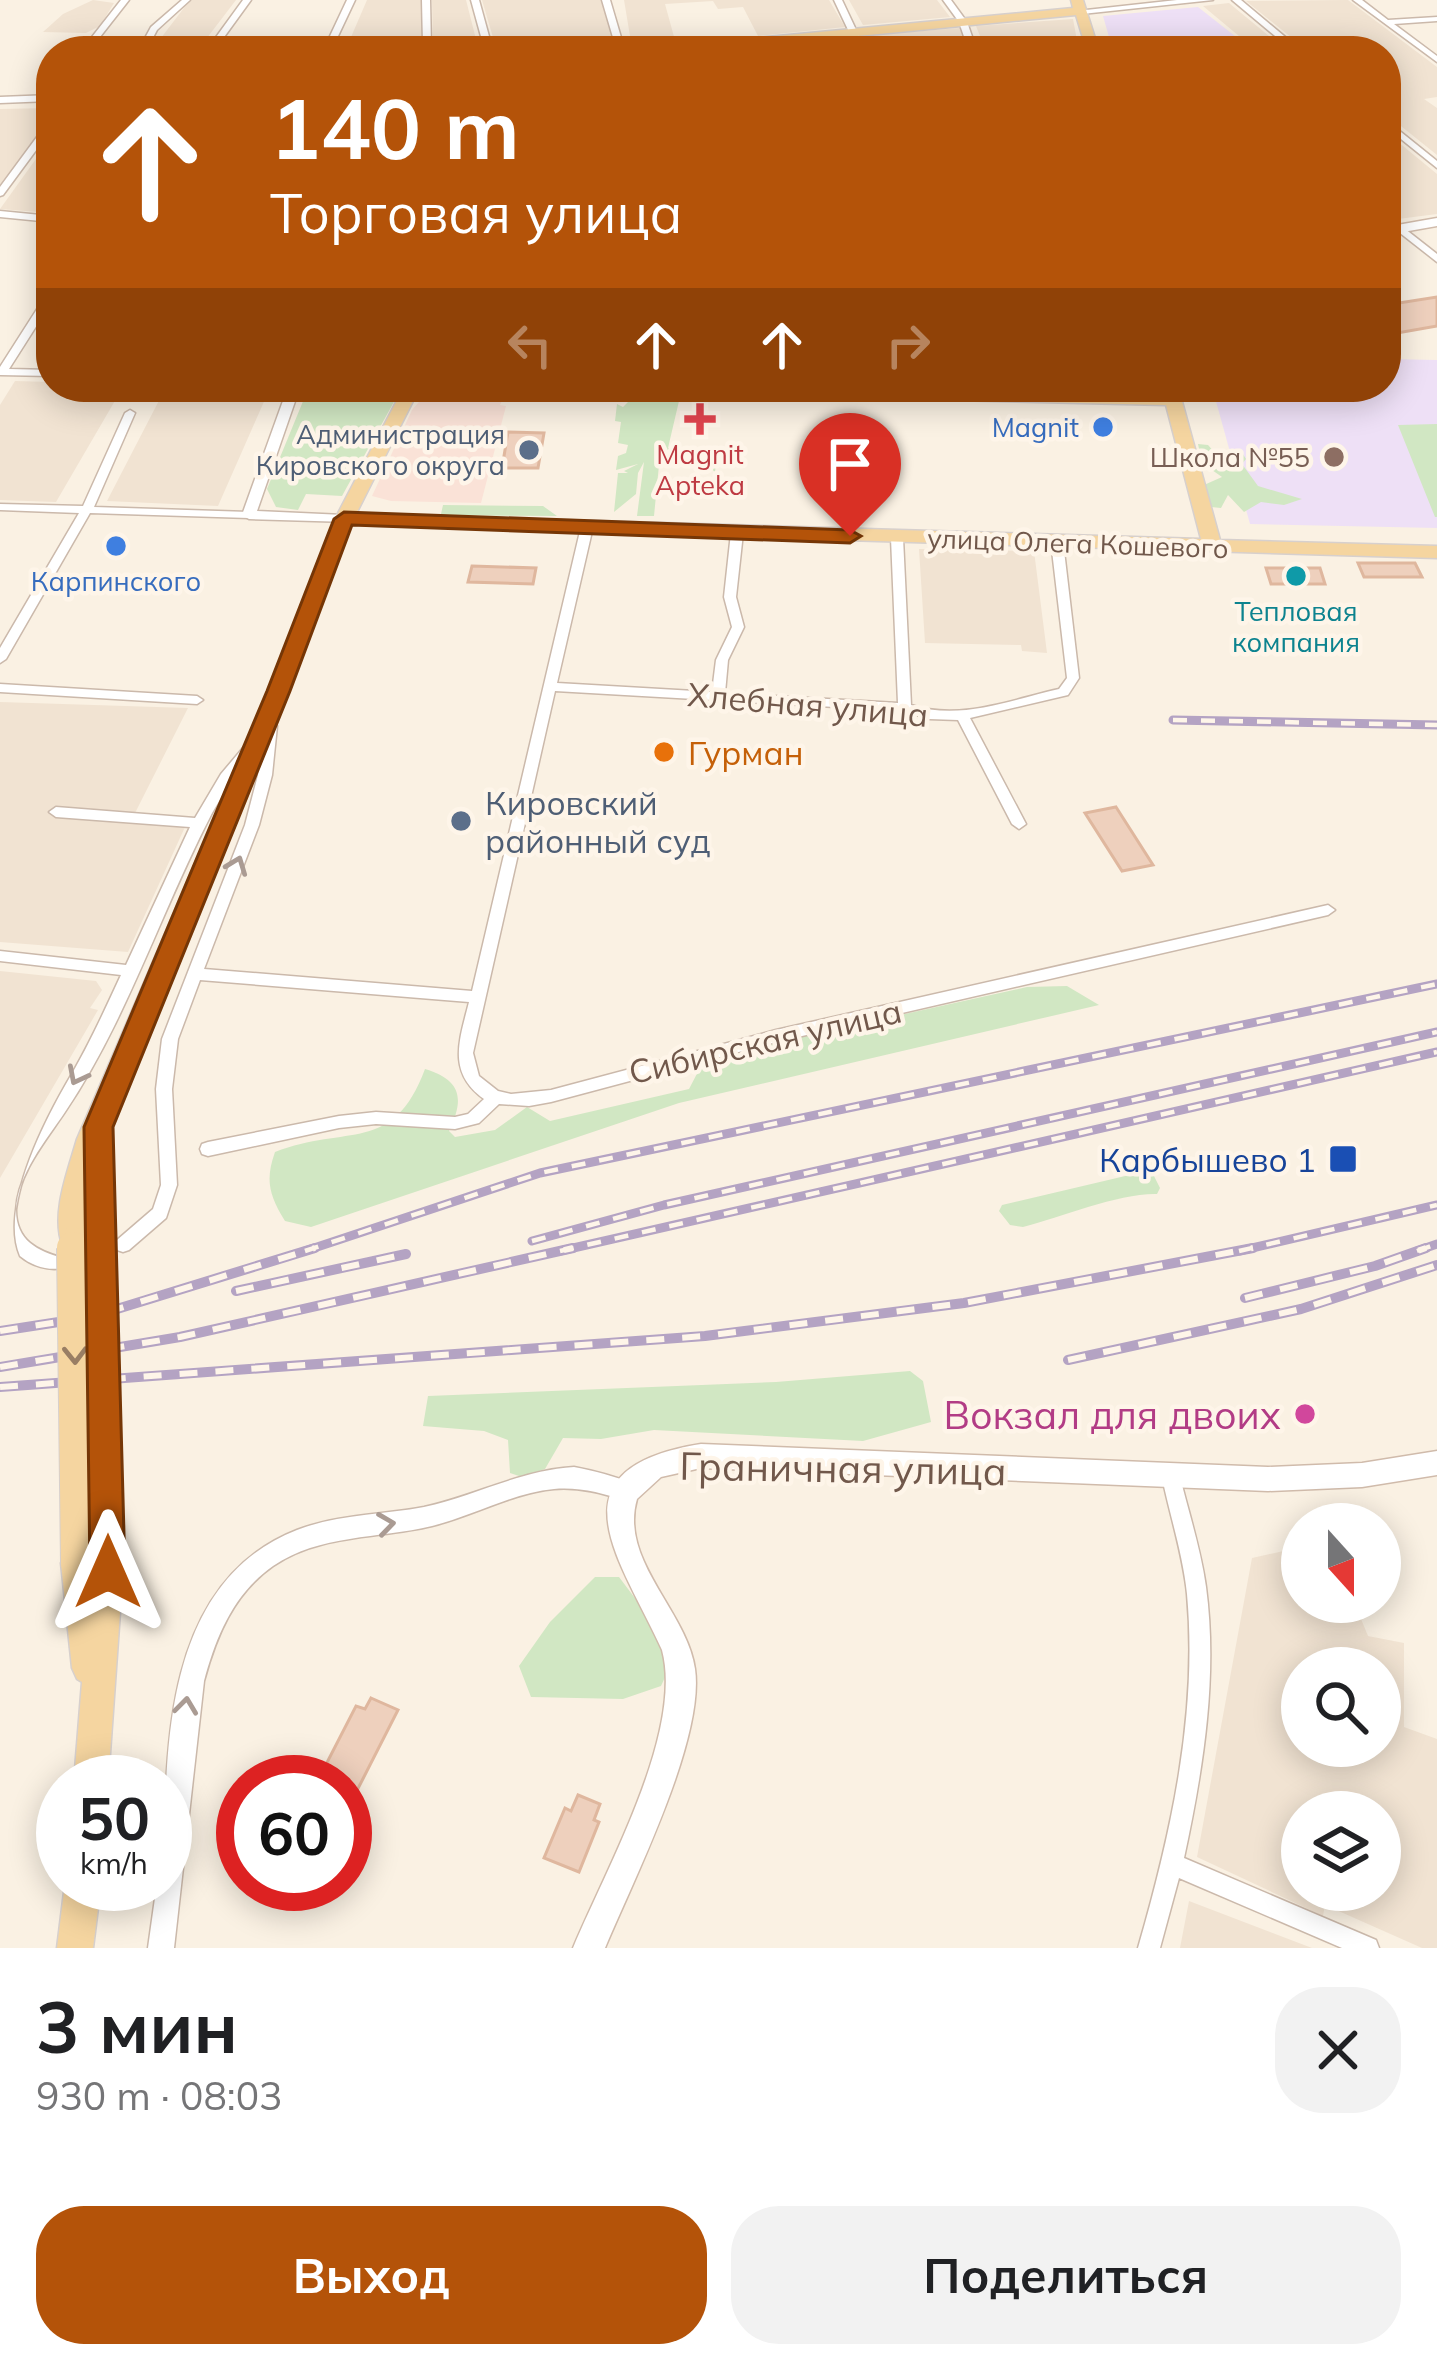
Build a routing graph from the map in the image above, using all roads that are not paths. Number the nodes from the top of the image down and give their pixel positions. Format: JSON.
{"nodes":[{"id":1,"x":125,"y":0,"type":"edge"},
{"id":2,"x":186,"y":0,"type":"edge"},
{"id":3,"x":248,"y":0,"type":"edge"},
{"id":4,"x":351,"y":0,"type":"edge"},
{"id":5,"x":426,"y":0,"type":"edge"},
{"id":6,"x":475,"y":0,"type":"edge"},
{"id":7,"x":606,"y":0,"type":"edge"},
{"id":8,"x":838,"y":0,"type":"edge"},
{"id":9,"x":946,"y":0,"type":"edge"},
{"id":10,"x":1208,"y":0,"type":"edge"},
{"id":11,"x":1236,"y":0,"type":"edge"},
{"id":12,"x":1357,"y":0,"type":"edge"},
{"id":13,"x":1079,"y":5,"type":"edge"},
{"id":14,"x":1437,"y":19,"type":"edge"},
{"id":15,"x":964,"y":22,"type":"junction"},
{"id":16,"x":1385,"y":22,"type":"junction"},
{"id":17,"x":857,"y":33,"type":"junction"},
{"id":18,"x":97,"y":36,"type":"edge"},
{"id":19,"x":150,"y":36,"type":"edge"},
{"id":20,"x":221,"y":36,"type":"edge"},
{"id":21,"x":334,"y":36,"type":"edge"},
{"id":22,"x":427,"y":36,"type":"edge"},
{"id":23,"x":485,"y":36,"type":"edge"},
{"id":24,"x":617,"y":36,"type":"edge"},
{"id":25,"x":824,"y":36,"type":"edge"},
{"id":26,"x":858,"y":36,"type":"edge"},
{"id":27,"x":969,"y":36,"type":"edge"},
{"id":28,"x":1088,"y":36,"type":"edge"},
{"id":29,"x":1280,"y":36,"type":"edge"},
{"id":30,"x":1437,"y":59,"type":"edge"},
{"id":31,"x":36,"y":99,"type":"edge"},
{"id":32,"x":0,"y":100,"type":"edge"},
{"id":33,"x":1401,"y":135,"type":"edge"},
{"id":34,"x":36,"y":144,"type":"edge"},
{"id":35,"x":1437,"y":165,"type":"edge"},
{"id":36,"x":0,"y":193,"type":"edge"},
{"id":37,"x":0,"y":214,"type":"edge"},
{"id":38,"x":36,"y":218,"type":"edge"},
{"id":39,"x":1437,"y":222,"type":"edge"},
{"id":40,"x":1401,"y":229,"type":"edge"},
{"id":41,"x":1401,"y":235,"type":"edge"},
{"id":42,"x":1437,"y":259,"type":"edge"},
{"id":43,"x":36,"y":318,"type":"edge"},
{"id":44,"x":1,"y":372,"type":"edge"},
{"id":45,"x":36,"y":373,"type":"edge"},
{"id":46,"x":289,"y":402,"type":"edge"},
{"id":47,"x":404,"y":402,"type":"edge"},
{"id":48,"x":1173,"y":402,"type":"edge"},
{"id":49,"x":130,"y":413,"type":"dead end"},
{"id":50,"x":0,"y":507,"type":"edge"},
{"id":51,"x":87,"y":509,"type":"junction"},
{"id":52,"x":249,"y":515,"type":"junction"},
{"id":53,"x":344,"y":519,"type":"junction"},
{"id":54,"x":587,"y":527,"type":"junction"},
{"id":55,"x":736,"y":532,"type":"junction"},
{"id":56,"x":897,"y":538,"type":"junction"},
{"id":57,"x":1057,"y":542,"type":"junction"},
{"id":58,"x":1212,"y":546,"type":"junction"},
{"id":59,"x":1437,"y":552,"type":"edge"},
{"id":60,"x":1,"y":655,"type":"edge"},
{"id":61,"x":550,"y":687,"type":"junction"},
{"id":62,"x":0,"y":688,"type":"edge"},
{"id":63,"x":718,"y":694,"type":"junction"},
{"id":64,"x":197,"y":700,"type":"dead end"},
{"id":65,"x":274,"y":701,"type":"junction"},
{"id":66,"x":905,"y":707,"type":"junction"},
{"id":67,"x":962,"y":716,"type":"junction"},
{"id":68,"x":257,"y":740,"type":"junction"},
{"id":69,"x":56,"y":812,"type":"dead end"},
{"id":70,"x":199,"y":823,"type":"junction"},
{"id":71,"x":1019,"y":824,"type":"dead end"},
{"id":72,"x":1328,"y":910,"type":"dead end"},
{"id":73,"x":0,"y":956,"type":"edge"},
{"id":74,"x":130,"y":971,"type":"junction"},
{"id":75,"x":196,"y":974,"type":"junction"},
{"id":76,"x":478,"y":997,"type":"junction"},
{"id":77,"x":495,"y":1098,"type":"junction"},
{"id":78,"x":208,"y":1149,"type":"dead end"},
{"id":79,"x":88,"y":1245,"type":"junction"},
{"id":80,"x":1437,"y":1463,"type":"edge"},
{"id":81,"x":1171,"y":1477,"type":"junction"},
{"id":82,"x":626,"y":1491,"type":"junction"},
{"id":83,"x":92,"y":1755,"type":"edge"},
{"id":84,"x":1174,"y":1865,"type":"junction"},
{"id":85,"x":80,"y":1911,"type":"edge"},
{"id":86,"x":75,"y":1948,"type":"edge"},
{"id":87,"x":160,"y":1948,"type":"edge"},
{"id":88,"x":589,"y":1948,"type":"edge"},
{"id":89,"x":1149,"y":1948,"type":"edge"},
{"id":90,"x":1368,"y":1948,"type":"edge"}],
"edges":[{"from":1,"to":18,"type":"street"},
{"from":2,"to":19,"type":"street"},
{"from":3,"to":20,"type":"street"},
{"from":4,"to":21,"type":"street"},
{"from":5,"to":22,"type":"street"},
{"from":6,"to":23,"type":"street"},
{"from":7,"to":24,"type":"street"},
{"from":8,"to":17,"type":"street"},
{"from":9,"to":15,"type":"street"},
{"from":10,"to":13,"type":"street"},
{"from":11,"to":29,"type":"street"},
{"from":12,"to":16,"type":"street"},
{"from":13,"to":15,"type":"main road"},
{"from":13,"to":28,"type":"main road"},
{"from":14,"to":16,"type":"street"},
{"from":15,"to":17,"type":"main road"},
{"from":15,"to":27,"type":"street"},
{"from":16,"to":30,"type":"street"},
{"from":17,"to":25,"type":"main road"},
{"from":17,"to":26,"type":"street"},
{"from":31,"to":32,"type":"street"},
{"from":33,"to":35,"type":"street"},
{"from":34,"to":36,"type":"street"},
{"from":37,"to":38,"type":"street"},
{"from":39,"to":40,"type":"main road"},
{"from":41,"to":42,"type":"street"},
{"from":43,"to":44,"type":"street"},
{"from":44,"to":45,"type":"street"},
{"from":46,"to":52,"type":"street"},
{"from":47,"to":53,"type":"main road"},
{"from":48,"to":58,"type":"main road"},
{"from":49,"to":51,"type":"street"},
{"from":50,"to":51,"type":"street","name":"улица Олега Кошевого"},
{"from":51,"to":52,"type":"street","name":"улица Олега Кошевого"},
{"from":51,"to":60,"type":"street"},
{"from":52,"to":53,"type":"street","name":"улица Олега Кошевого"},
{"from":53,"to":54,"type":"main road","name":"улица Олега Кошевого"},
{"from":53,"to":65,"type":"main road"},
{"from":54,"to":55,"type":"main road","name":"улица Олега Кошевого"},
{"from":54,"to":61,"type":"street"},
{"from":55,"to":56,"type":"main road","name":"улица Олега Кошевого"},
{"from":55,"to":63,"type":"street"},
{"from":56,"to":57,"type":"main road","name":"улица Олега Кошевого"},
{"from":56,"to":66,"type":"street"},
{"from":57,"to":58,"type":"main road","name":"улица Олега Кошевого"},
{"from":57,"to":67,"type":"street","name":"Хлебная улица"},
{"from":58,"to":59,"type":"main road","name":"улица Олега Кошевого"},
{"from":61,"to":63,"type":"street","name":"Хлебная улица"},
{"from":61,"to":76,"type":"street"},
{"from":62,"to":64,"type":"street"},
{"from":63,"to":66,"type":"street","name":"Хлебная улица"},
{"from":65,"to":68,"type":"main road"},
{"from":75,"to":65,"type":"street","one_way":true},
{"from":66,"to":67,"type":"street","name":"Хлебная улица"},
{"from":67,"to":71,"type":"street"},
{"from":68,"to":70,"type":"street"},
{"from":68,"to":79,"type":"main road"},
{"from":69,"to":70,"type":"street"},
{"from":70,"to":74,"type":"street"},
{"from":72,"to":77,"type":"street","name":"Сибирская улица"},
{"from":73,"to":74,"type":"street"},
{"from":74,"to":79,"type":"street","one_way":true},
{"from":75,"to":76,"type":"street"},
{"from":75,"to":79,"type":"street"},
{"from":76,"to":77,"type":"street"},
{"from":77,"to":78,"type":"street","name":"Сибирская улица"},
{"from":79,"to":83,"type":"main road","bridge":true},
{"from":80,"to":81,"type":"main road","name":"Граничная улица"},
{"from":81,"to":82,"type":"main road","name":"Граничная улица"},
{"from":81,"to":84,"type":"street"},
{"from":87,"to":82,"type":"street","one_way":true},
{"from":82,"to":88,"type":"main road"},
{"from":84,"to":89,"type":"street"},
{"from":84,"to":90,"type":"street"},
{"from":85,"to":86,"type":"main road"}]}
